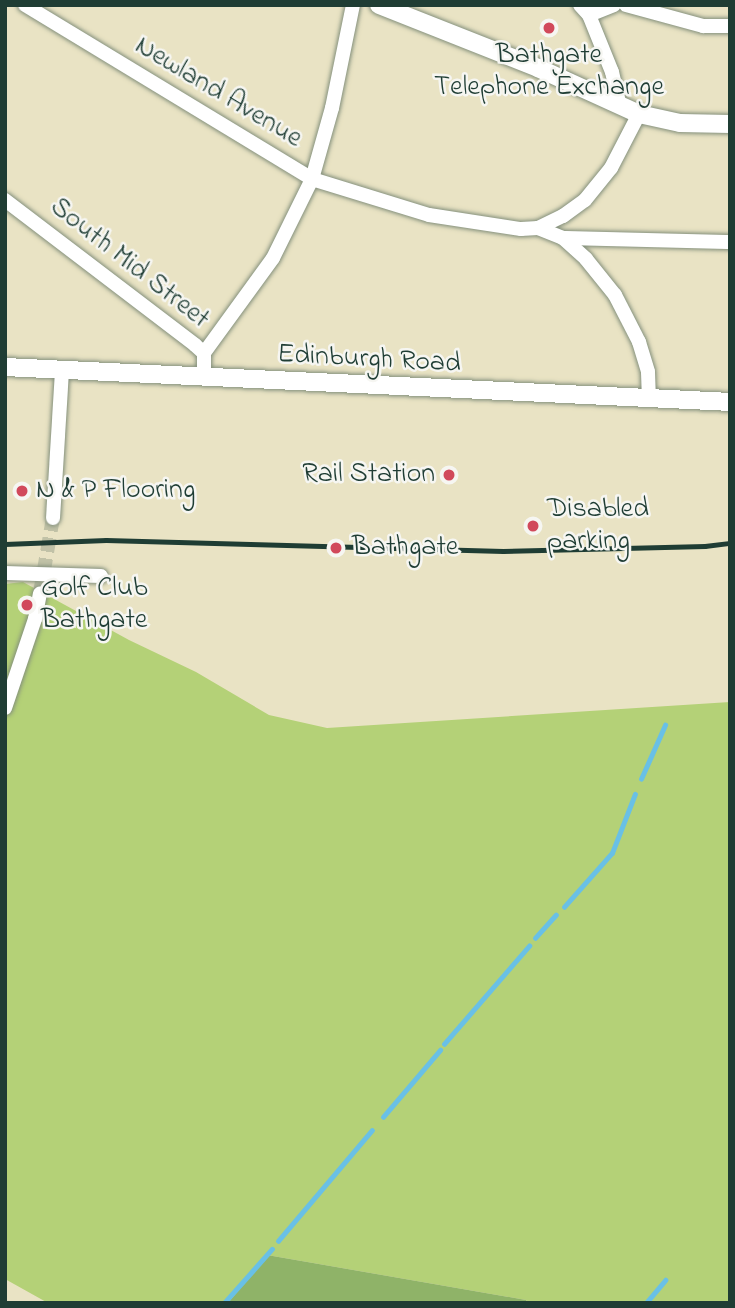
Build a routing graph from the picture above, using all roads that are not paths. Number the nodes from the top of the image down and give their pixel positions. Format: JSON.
{"nodes":[{"id":1,"x":25,"y":5,"type":"edge"},
{"id":2,"x":353,"y":5,"type":"edge"},
{"id":3,"x":379,"y":5,"type":"edge"},
{"id":4,"x":614,"y":5,"type":"edge"},
{"id":5,"x":626,"y":5,"type":"edge"},
{"id":6,"x":585,"y":10,"type":"edge"},
{"id":7,"x":730,"y":26,"type":"edge"},
{"id":8,"x":619,"y":103,"type":"junction"},
{"id":9,"x":639,"y":114,"type":"junction"},
{"id":10,"x":730,"y":124,"type":"edge"},
{"id":11,"x":312,"y":179,"type":"junction"},
{"id":12,"x":5,"y":200,"type":"edge"},
{"id":13,"x":538,"y":228,"type":"junction"},
{"id":14,"x":563,"y":238,"type":"junction"},
{"id":15,"x":730,"y":242,"type":"edge"},
{"id":16,"x":204,"y":353,"type":"junction"},
{"id":17,"x":5,"y":367,"type":"edge"},
{"id":18,"x":62,"y":370,"type":"junction"},
{"id":19,"x":204,"y":377,"type":"junction"},
{"id":20,"x":649,"y":399,"type":"junction"},
{"id":21,"x":730,"y":402,"type":"edge"},
{"id":22,"x":53,"y":518,"type":"tunnel mouth"},
{"id":23,"x":5,"y":573,"type":"edge"},
{"id":24,"x":101,"y":576,"type":"dead end"},
{"id":25,"x":40,"y":593,"type":"tunnel mouth"},
{"id":26,"x":5,"y":708,"type":"edge"}],
"edges":[{"from":1,"to":11,"type":"street","name":"Newland Avenue"},
{"from":2,"to":11,"type":"street"},
{"from":3,"to":8,"type":"main road"},
{"from":4,"to":6,"type":"street"},
{"from":5,"to":7,"type":"street"},
{"from":6,"to":8,"type":"street"},
{"from":8,"to":9,"type":"main road"},
{"from":9,"to":10,"type":"main road"},
{"from":9,"to":13,"type":"street"},
{"from":11,"to":13,"type":"street","name":"Newland Avenue"},
{"from":11,"to":16,"type":"street"},
{"from":12,"to":16,"type":"street","name":"South Mid Street"},
{"from":13,"to":14,"type":"street"},
{"from":14,"to":15,"type":"street"},
{"from":14,"to":20,"type":"street"},
{"from":16,"to":19,"type":"street","name":"South Mid Street"},
{"from":17,"to":18,"type":"main road","name":"Edinburgh Road"},
{"from":18,"to":19,"type":"main road","name":"Edinburgh Road"},
{"from":18,"to":22,"type":"street"},
{"from":19,"to":20,"type":"main road","name":"Edinburgh Road"},
{"from":20,"to":21,"type":"main road","name":"Edinburgh Road"},
{"from":23,"to":24,"type":"street"},
{"from":25,"to":26,"type":"street"}]}
